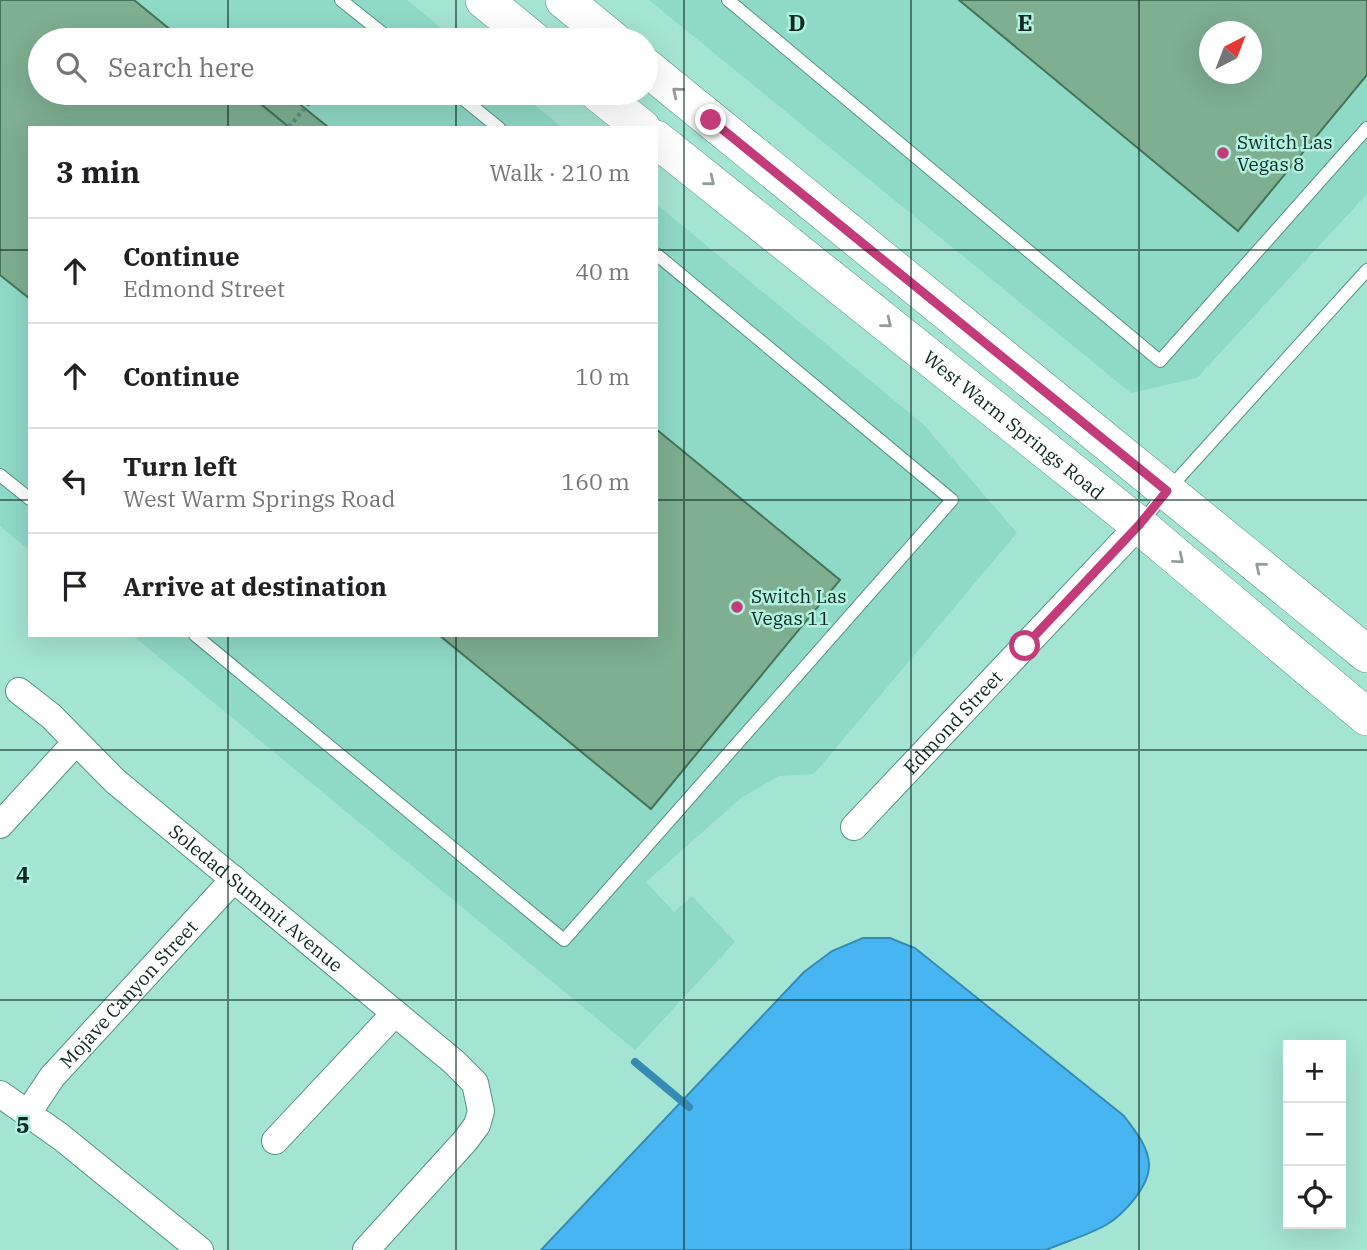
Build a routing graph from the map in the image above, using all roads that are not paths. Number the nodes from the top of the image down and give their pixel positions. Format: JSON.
{"nodes":[{"id":1,"x":341,"y":0,"type":"edge"},
{"id":2,"x":484,"y":0,"type":"edge"},
{"id":3,"x":564,"y":0,"type":"edge"},
{"id":4,"x":728,"y":0,"type":"edge"},
{"id":5,"x":376,"y":28,"type":"edge"},
{"id":6,"x":518,"y":28,"type":"edge"},
{"id":7,"x":598,"y":28,"type":"edge"},
{"id":8,"x":658,"y":77,"type":"edge"},
{"id":9,"x":471,"y":105,"type":"edge"},
{"id":10,"x":613,"y":105,"type":"edge"},
{"id":11,"x":497,"y":126,"type":"edge"},
{"id":12,"x":639,"y":126,"type":"edge"},
{"id":13,"x":1367,"y":128,"type":"edge"},
{"id":14,"x":658,"y":141,"type":"edge"},
{"id":15,"x":658,"y":256,"type":"edge"},
{"id":16,"x":1367,"y":270,"type":"edge"},
{"id":17,"x":0,"y":475,"type":"edge"},
{"id":18,"x":1167,"y":491,"type":"junction"},
{"id":19,"x":28,"y":497,"type":"edge"},
{"id":20,"x":1139,"y":525,"type":"junction"},
{"id":21,"x":197,"y":637,"type":"edge"},
{"id":22,"x":1367,"y":654,"type":"edge"},
{"id":23,"x":19,"y":691,"type":"dead end"},
{"id":24,"x":1367,"y":716,"type":"edge"},
{"id":25,"x":76,"y":742,"type":"junction"},
{"id":26,"x":0,"y":825,"type":"edge"},
{"id":27,"x":853,"y":827,"type":"dead end"},
{"id":28,"x":234,"y":879,"type":"junction"},
{"id":29,"x":395,"y":1013,"type":"junction"},
{"id":30,"x":0,"y":1094,"type":"edge"},
{"id":31,"x":28,"y":1113,"type":"junction"},
{"id":32,"x":275,"y":1141,"type":"dead end"},
{"id":33,"x":200,"y":1250,"type":"edge"},
{"id":34,"x":366,"y":1250,"type":"edge"}],
"edges":[{"from":1,"to":5,"type":"lane"},
{"from":2,"to":6,"type":"main road"},
{"from":3,"to":7,"type":"main road"},
{"from":4,"to":13,"type":"lane"},
{"from":18,"to":8,"type":"main road","one_way":true},
{"from":9,"to":11,"type":"lane"},
{"from":10,"to":12,"type":"main road"},
{"from":14,"to":20,"type":"main road","name":"West Warm Springs Road","one_way":true},
{"from":15,"to":21,"type":"lane"},
{"from":16,"to":18,"type":"lane"},
{"from":17,"to":19,"type":"lane"},
{"from":18,"to":20,"type":"lane"},
{"from":22,"to":18,"type":"main road","one_way":true},
{"from":20,"to":24,"type":"main road","name":"West Warm Springs Road","one_way":true},
{"from":20,"to":27,"type":"street","name":"Edmond Street"},
{"from":23,"to":25,"type":"street","name":"Soledad Summit Avenue"},
{"from":25,"to":26,"type":"street"},
{"from":25,"to":28,"type":"street","name":"Soledad Summit Avenue"},
{"from":28,"to":29,"type":"street","name":"Soledad Summit Avenue"},
{"from":28,"to":31,"type":"street","name":"Mojave Canyon Street"},
{"from":29,"to":32,"type":"street"},
{"from":29,"to":34,"type":"street","name":"Soledad Summit Avenue"},
{"from":30,"to":31,"type":"street"},
{"from":31,"to":33,"type":"street"}]}
